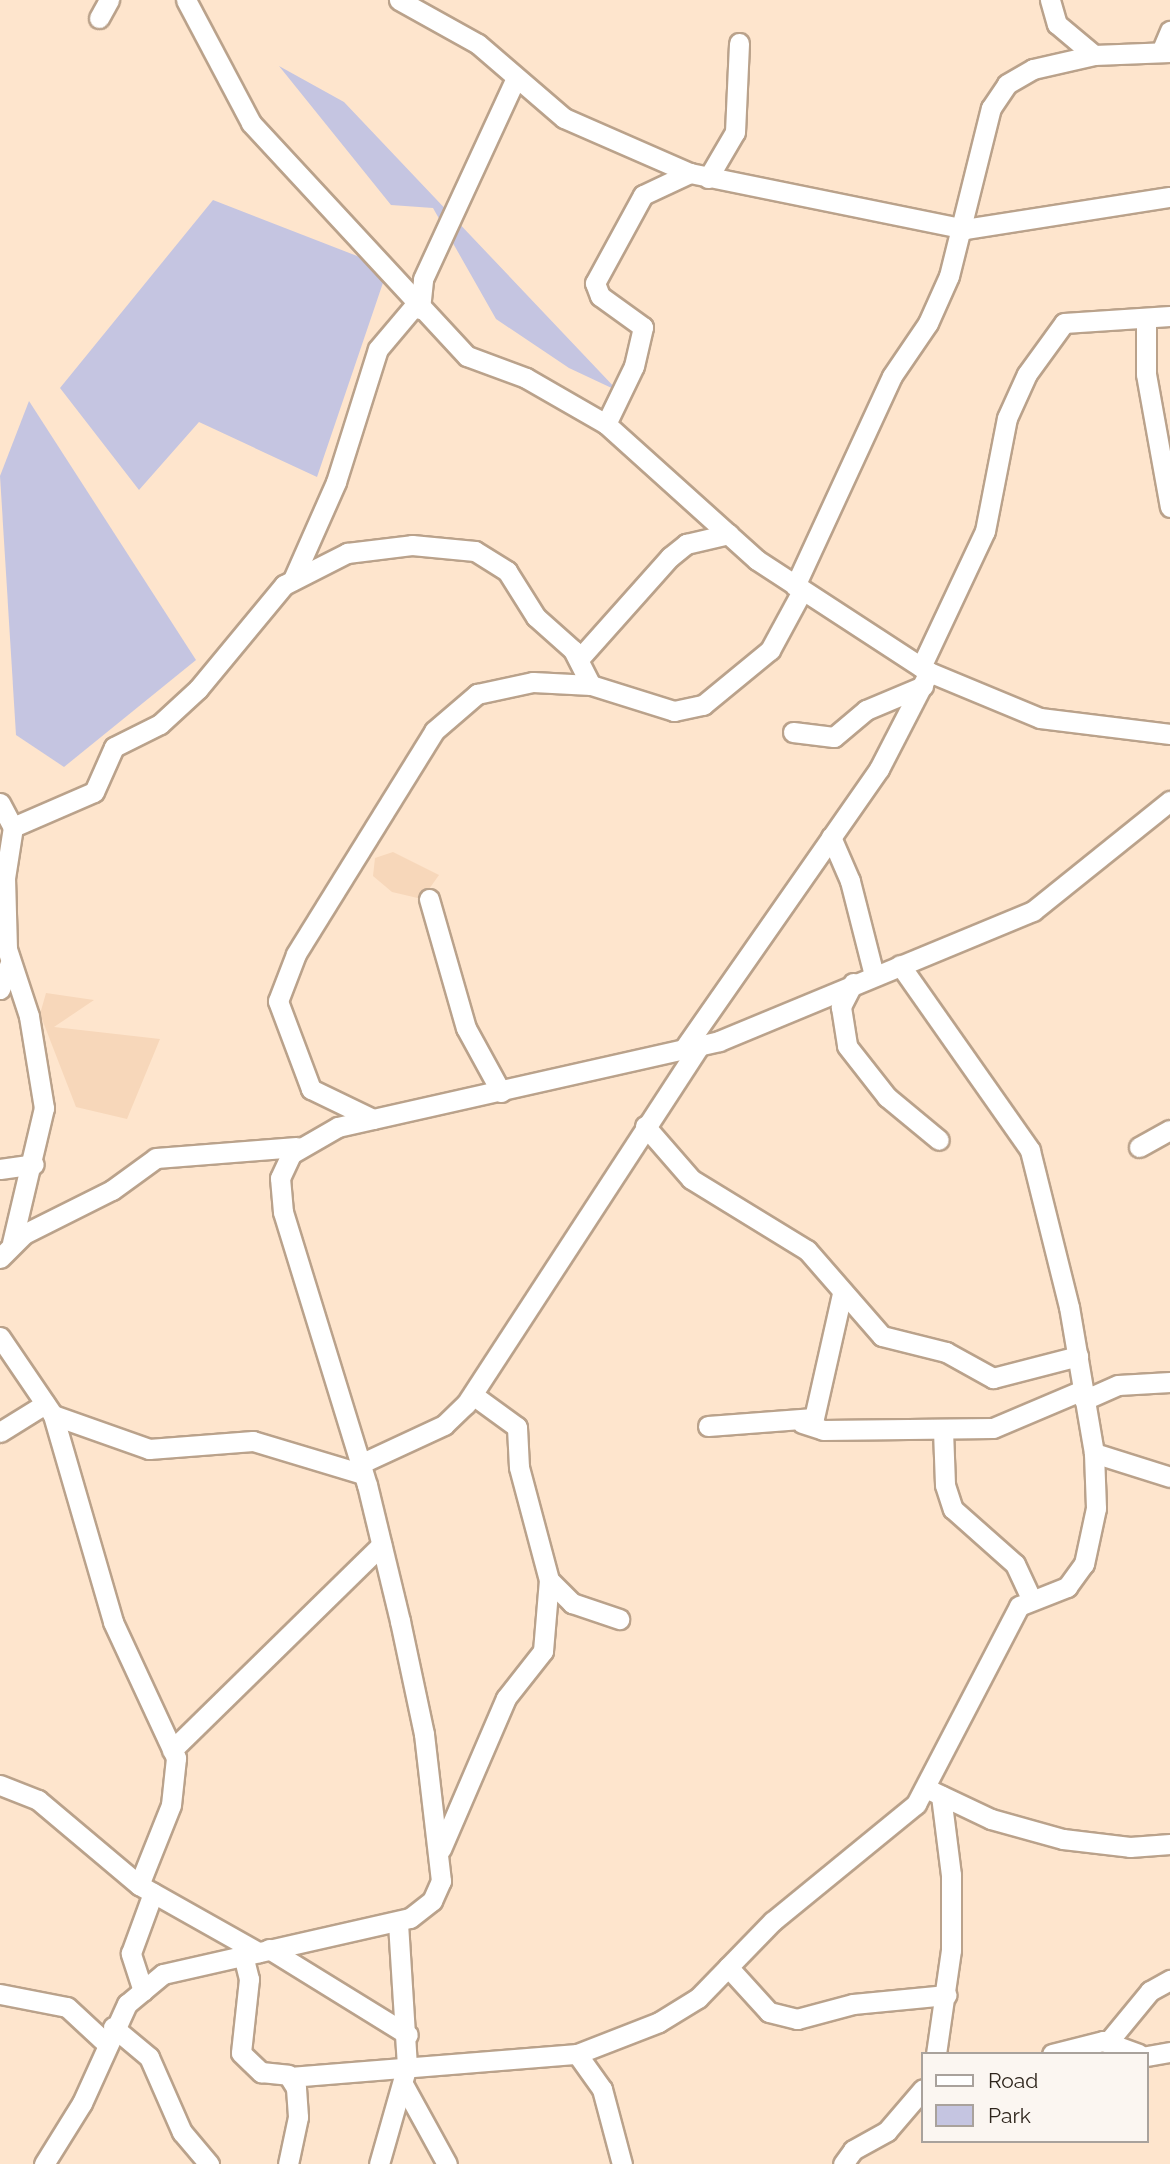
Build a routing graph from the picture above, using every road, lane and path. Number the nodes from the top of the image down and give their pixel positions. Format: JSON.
{"nodes":[{"id":1,"x":109,"y":0,"type":"edge"},
{"id":2,"x":186,"y":0,"type":"edge"},
{"id":3,"x":398,"y":0,"type":"edge"},
{"id":4,"x":1050,"y":0,"type":"edge"},
{"id":5,"x":99,"y":18,"type":"dead end"},
{"id":6,"x":1170,"y":30,"type":"edge"},
{"id":7,"x":739,"y":43,"type":"dead end"},
{"id":8,"x":1166,"y":52,"type":"edge"},
{"id":9,"x":1094,"y":55,"type":"junction"},
{"id":10,"x":516,"y":78,"type":"junction"},
{"id":11,"x":699,"y":176,"type":"junction"},
{"id":12,"x":1170,"y":197,"type":"edge"},
{"id":13,"x":965,"y":229,"type":"junction"},
{"id":14,"x":418,"y":306,"type":"junction"},
{"id":15,"x":1170,"y":316,"type":"edge"},
{"id":16,"x":1146,"y":319,"type":"junction"},
{"id":17,"x":606,"y":424,"type":"junction"},
{"id":18,"x":1170,"y":507,"type":"edge"},
{"id":19,"x":729,"y":534,"type":"junction"},
{"id":20,"x":294,"y":577,"type":"junction"},
{"id":21,"x":798,"y":589,"type":"junction"},
{"id":22,"x":579,"y":659,"type":"junction"},
{"id":23,"x":924,"y":675,"type":"junction"},
{"id":24,"x":591,"y":685,"type":"junction"},
{"id":25,"x":793,"y":732,"type":"dead end"},
{"id":26,"x":1170,"y":734,"type":"edge"},
{"id":27,"x":1170,"y":801,"type":"edge"},
{"id":28,"x":0,"y":803,"type":"edge"},
{"id":29,"x":831,"y":837,"type":"junction"},
{"id":30,"x":7,"y":839,"type":"edge"},
{"id":31,"x":429,"y":899,"type":"dead end"},
{"id":32,"x":9,"y":965,"type":"junction"},
{"id":33,"x":900,"y":965,"type":"junction"},
{"id":34,"x":874,"y":975,"type":"junction"},
{"id":35,"x":853,"y":983,"type":"junction"},
{"id":36,"x":0,"y":989,"type":"edge"},
{"id":37,"x":691,"y":1049,"type":"junction"},
{"id":38,"x":502,"y":1092,"type":"junction"},
{"id":39,"x":373,"y":1119,"type":"junction"},
{"id":40,"x":645,"y":1126,"type":"junction"},
{"id":41,"x":1170,"y":1130,"type":"edge"},
{"id":42,"x":939,"y":1140,"type":"dead end"},
{"id":43,"x":297,"y":1147,"type":"junction"},
{"id":44,"x":1139,"y":1147,"type":"dead end"},
{"id":45,"x":34,"y":1164,"type":"junction"},
{"id":46,"x":0,"y":1169,"type":"edge"},
{"id":47,"x":6,"y":1250,"type":"edge"},
{"id":48,"x":842,"y":1294,"type":"junction"},
{"id":49,"x":0,"y":1337,"type":"edge"},
{"id":50,"x":1078,"y":1356,"type":"junction"},
{"id":51,"x":1170,"y":1382,"type":"edge"},
{"id":52,"x":473,"y":1395,"type":"junction"},
{"id":53,"x":1084,"y":1395,"type":"junction"},
{"id":54,"x":49,"y":1409,"type":"junction"},
{"id":55,"x":802,"y":1423,"type":"junction"},
{"id":56,"x":708,"y":1426,"type":"dead end"},
{"id":57,"x":943,"y":1430,"type":"junction"},
{"id":58,"x":0,"y":1432,"type":"edge"},
{"id":59,"x":1094,"y":1454,"type":"junction"},
{"id":60,"x":361,"y":1469,"type":"junction"},
{"id":61,"x":1170,"y":1477,"type":"edge"},
{"id":62,"x":382,"y":1545,"type":"junction"},
{"id":63,"x":549,"y":1580,"type":"junction"},
{"id":64,"x":1031,"y":1598,"type":"junction"},
{"id":65,"x":619,"y":1619,"type":"dead end"},
{"id":66,"x":172,"y":1750,"type":"junction"},
{"id":67,"x":0,"y":1785,"type":"edge"},
{"id":68,"x":935,"y":1793,"type":"junction"},
{"id":69,"x":1170,"y":1843,"type":"edge"},
{"id":70,"x":440,"y":1852,"type":"junction"},
{"id":71,"x":146,"y":1889,"type":"junction"},
{"id":72,"x":398,"y":1921,"type":"junction"},
{"id":73,"x":256,"y":1952,"type":"junction"},
{"id":74,"x":728,"y":1966,"type":"junction"},
{"id":75,"x":1170,"y":1980,"type":"edge"},
{"id":76,"x":143,"y":1991,"type":"junction"},
{"id":77,"x":0,"y":1994,"type":"edge"},
{"id":78,"x":947,"y":1995,"type":"junction"},
{"id":79,"x":408,"y":2035,"type":"junction"},
{"id":80,"x":110,"y":2036,"type":"junction"},
{"id":81,"x":1108,"y":2042,"type":"junction"},
{"id":82,"x":936,"y":2052,"type":"edge"},
{"id":83,"x":1061,"y":2052,"type":"edge"},
{"id":84,"x":1134,"y":2052,"type":"edge"},
{"id":85,"x":1170,"y":2053,"type":"edge"},
{"id":86,"x":577,"y":2054,"type":"junction"},
{"id":87,"x":1149,"y":2056,"type":"edge"},
{"id":88,"x":405,"y":2075,"type":"junction"},
{"id":89,"x":290,"y":2077,"type":"junction"},
{"id":90,"x":920,"y":2095,"type":"edge"},
{"id":91,"x":44,"y":2164,"type":"edge"},
{"id":92,"x":209,"y":2164,"type":"edge"},
{"id":93,"x":288,"y":2164,"type":"edge"},
{"id":94,"x":379,"y":2164,"type":"edge"},
{"id":95,"x":447,"y":2164,"type":"edge"},
{"id":96,"x":622,"y":2164,"type":"edge"},
{"id":97,"x":843,"y":2164,"type":"edge"}],
"edges":[{"from":1,"to":5,"type":"street"},
{"from":2,"to":14,"type":"street"},
{"from":3,"to":10,"type":"street"},
{"from":4,"to":9,"type":"street"},
{"from":6,"to":8,"type":"street"},
{"from":7,"to":11,"type":"street"},
{"from":8,"to":9,"type":"street"},
{"from":9,"to":13,"type":"street"},
{"from":10,"to":11,"type":"street"},
{"from":10,"to":14,"type":"street"},
{"from":11,"to":13,"type":"street"},
{"from":11,"to":17,"type":"street"},
{"from":12,"to":13,"type":"street"},
{"from":13,"to":21,"type":"street"},
{"from":14,"to":17,"type":"street"},
{"from":14,"to":20,"type":"street"},
{"from":15,"to":16,"type":"street"},
{"from":16,"to":18,"type":"street"},
{"from":16,"to":23,"type":"street"},
{"from":17,"to":19,"type":"street"},
{"from":19,"to":21,"type":"street"},
{"from":19,"to":22,"type":"street"},
{"from":20,"to":22,"type":"street"},
{"from":20,"to":30,"type":"street"},
{"from":21,"to":23,"type":"street"},
{"from":21,"to":24,"type":"street"},
{"from":22,"to":24,"type":"street"},
{"from":23,"to":25,"type":"street"},
{"from":23,"to":26,"type":"street"},
{"from":23,"to":29,"type":"street"},
{"from":24,"to":39,"type":"street"},
{"from":27,"to":33,"type":"street"},
{"from":28,"to":30,"type":"street"},
{"from":29,"to":34,"type":"street"},
{"from":29,"to":37,"type":"street"},
{"from":30,"to":32,"type":"street"},
{"from":31,"to":38,"type":"street"},
{"from":32,"to":36,"type":"street"},
{"from":32,"to":45,"type":"street"},
{"from":33,"to":34,"type":"street"},
{"from":33,"to":50,"type":"street"},
{"from":34,"to":35,"type":"street"},
{"from":35,"to":37,"type":"street"},
{"from":35,"to":42,"type":"street"},
{"from":37,"to":38,"type":"street"},
{"from":37,"to":40,"type":"street"},
{"from":38,"to":39,"type":"street"},
{"from":39,"to":43,"type":"street"},
{"from":40,"to":48,"type":"street"},
{"from":40,"to":52,"type":"street"},
{"from":41,"to":44,"type":"street"},
{"from":43,"to":47,"type":"street"},
{"from":43,"to":60,"type":"street"},
{"from":45,"to":46,"type":"street"},
{"from":45,"to":47,"type":"street"},
{"from":48,"to":50,"type":"street"},
{"from":48,"to":55,"type":"street"},
{"from":49,"to":54,"type":"street"},
{"from":50,"to":53,"type":"street"},
{"from":51,"to":53,"type":"street"},
{"from":52,"to":60,"type":"street"},
{"from":52,"to":63,"type":"street"},
{"from":53,"to":57,"type":"street"},
{"from":53,"to":59,"type":"street"},
{"from":54,"to":58,"type":"street"},
{"from":54,"to":60,"type":"street"},
{"from":54,"to":66,"type":"street"},
{"from":55,"to":56,"type":"street"},
{"from":55,"to":57,"type":"street"},
{"from":57,"to":64,"type":"street"},
{"from":59,"to":61,"type":"street"},
{"from":59,"to":64,"type":"street"},
{"from":60,"to":62,"type":"street"},
{"from":62,"to":66,"type":"street"},
{"from":62,"to":70,"type":"street"},
{"from":63,"to":65,"type":"street"},
{"from":63,"to":70,"type":"street"},
{"from":64,"to":68,"type":"street"},
{"from":66,"to":71,"type":"street"},
{"from":67,"to":71,"type":"street"},
{"from":68,"to":69,"type":"street"},
{"from":68,"to":74,"type":"street"},
{"from":68,"to":78,"type":"street"},
{"from":70,"to":72,"type":"street"},
{"from":71,"to":73,"type":"street"},
{"from":71,"to":76,"type":"street"},
{"from":72,"to":73,"type":"street"},
{"from":72,"to":79,"type":"street"},
{"from":73,"to":76,"type":"street"},
{"from":73,"to":79,"type":"street"},
{"from":73,"to":89,"type":"street"},
{"from":74,"to":78,"type":"street"},
{"from":74,"to":86,"type":"street"},
{"from":75,"to":81,"type":"street"},
{"from":76,"to":80,"type":"street"},
{"from":77,"to":80,"type":"street"},
{"from":78,"to":82,"type":"street"},
{"from":79,"to":88,"type":"street"},
{"from":80,"to":91,"type":"street"},
{"from":80,"to":92,"type":"street"},
{"from":81,"to":83,"type":"street"},
{"from":81,"to":84,"type":"street"},
{"from":85,"to":87,"type":"street"},
{"from":86,"to":88,"type":"street"},
{"from":86,"to":96,"type":"street"},
{"from":88,"to":89,"type":"street"},
{"from":88,"to":94,"type":"street"},
{"from":88,"to":95,"type":"street"},
{"from":89,"to":93,"type":"street"},
{"from":90,"to":97,"type":"street"}]}
